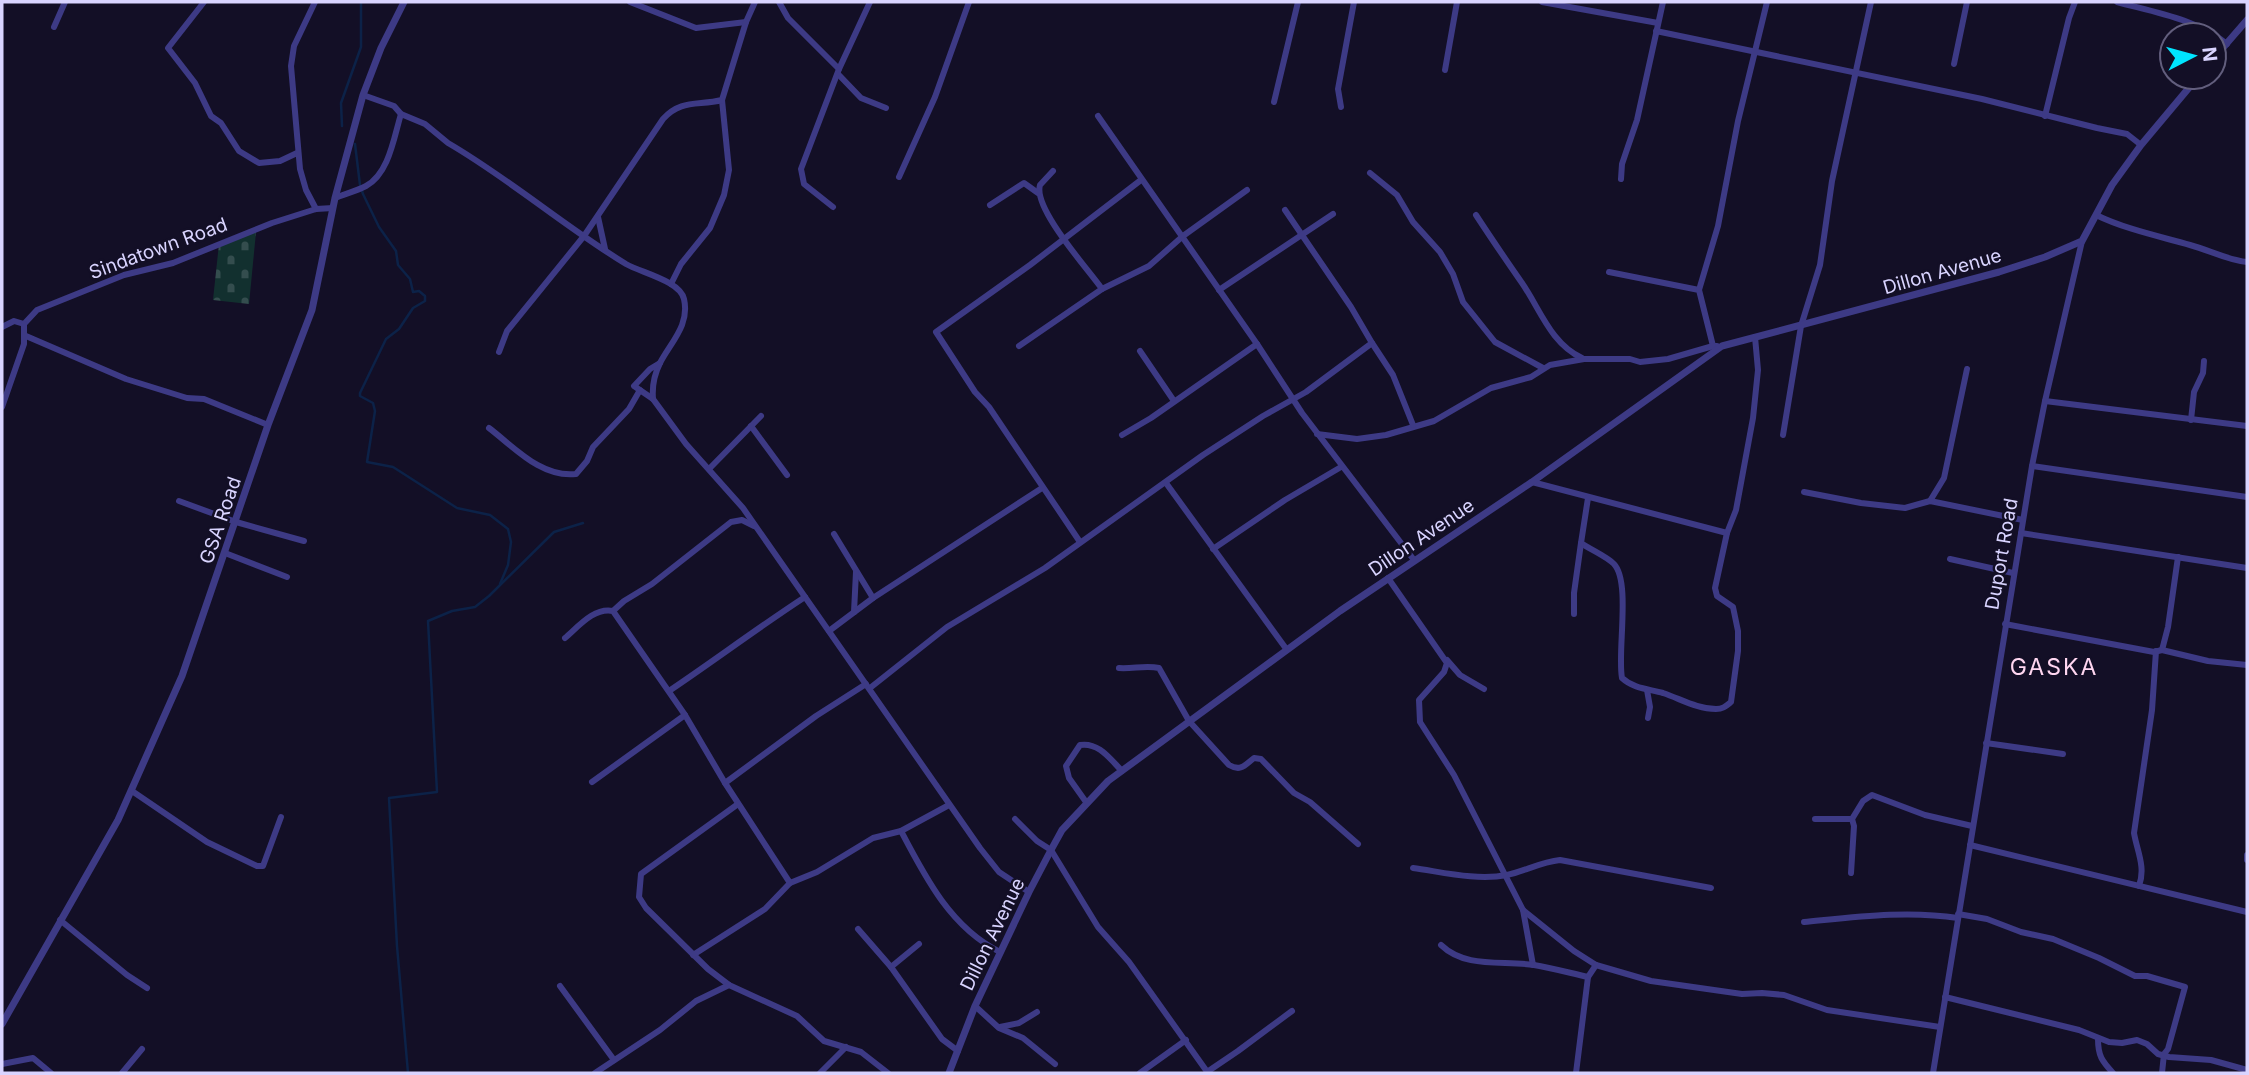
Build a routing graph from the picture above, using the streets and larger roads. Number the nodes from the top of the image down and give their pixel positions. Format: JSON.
{"nodes":[{"id":1,"x":65,"y":2,"type":"edge"},
{"id":2,"x":204,"y":2,"type":"edge"},
{"id":3,"x":315,"y":2,"type":"edge"},
{"id":4,"x":404,"y":2,"type":"edge"},
{"id":5,"x":630,"y":2,"type":"edge"},
{"id":6,"x":655,"y":2,"type":"edge"},
{"id":7,"x":755,"y":2,"type":"edge"},
{"id":8,"x":779,"y":2,"type":"edge"},
{"id":9,"x":870,"y":2,"type":"edge"},
{"id":10,"x":969,"y":2,"type":"edge"},
{"id":11,"x":1298,"y":2,"type":"edge"},
{"id":12,"x":1354,"y":2,"type":"edge"},
{"id":13,"x":1457,"y":2,"type":"edge"},
{"id":14,"x":1542,"y":2,"type":"edge"},
{"id":15,"x":1663,"y":2,"type":"edge"},
{"id":16,"x":1767,"y":2,"type":"edge"},
{"id":17,"x":1871,"y":2,"type":"edge"},
{"id":18,"x":1967,"y":2,"type":"edge"},
{"id":19,"x":2075,"y":2,"type":"edge"},
{"id":20,"x":2117,"y":2,"type":"edge"},
{"id":21,"x":1561,"y":4,"type":"edge"},
{"id":22,"x":651,"y":11,"type":"junction"},
{"id":23,"x":2247,"y":20,"type":"edge"},
{"id":24,"x":2180,"y":21,"type":"edge"},
{"id":25,"x":746,"y":22,"type":"junction"},
{"id":26,"x":1658,"y":23,"type":"junction"},
{"id":27,"x":54,"y":27,"type":"dead end"},
{"id":28,"x":1656,"y":31,"type":"junction"},
{"id":29,"x":2228,"y":43,"type":"edge"},
{"id":30,"x":1755,"y":50,"type":"junction"},
{"id":31,"x":1954,"y":64,"type":"dead end"},
{"id":32,"x":839,"y":71,"type":"junction"},
{"id":33,"x":1445,"y":71,"type":"dead end"},
{"id":34,"x":1855,"y":72,"type":"junction"},
{"id":35,"x":2186,"y":91,"type":"edge"},
{"id":36,"x":363,"y":95,"type":"junction"},
{"id":37,"x":722,"y":100,"type":"junction"},
{"id":38,"x":1274,"y":102,"type":"dead end"},
{"id":39,"x":1341,"y":107,"type":"dead end"},
{"id":40,"x":886,"y":108,"type":"dead end"},
{"id":41,"x":401,"y":114,"type":"junction"},
{"id":42,"x":1098,"y":116,"type":"dead end"},
{"id":43,"x":2045,"y":116,"type":"junction"},
{"id":44,"x":2141,"y":145,"type":"junction"},
{"id":45,"x":297,"y":153,"type":"junction"},
{"id":46,"x":1053,"y":171,"type":"dead end"},
{"id":47,"x":1370,"y":173,"type":"dead end"},
{"id":48,"x":899,"y":177,"type":"dead end"},
{"id":49,"x":1621,"y":179,"type":"dead end"},
{"id":50,"x":1141,"y":180,"type":"junction"},
{"id":51,"x":1247,"y":190,"type":"dead end"},
{"id":52,"x":1038,"y":193,"type":"junction"},
{"id":53,"x":335,"y":198,"type":"junction"},
{"id":54,"x":990,"y":205,"type":"dead end"},
{"id":55,"x":834,"y":207,"type":"dead end"},
{"id":56,"x":332,"y":208,"type":"junction"},
{"id":57,"x":316,"y":209,"type":"junction"},
{"id":58,"x":1285,"y":210,"type":"dead end"},
{"id":59,"x":1333,"y":214,"type":"dead end"},
{"id":60,"x":1476,"y":215,"type":"dead end"},
{"id":61,"x":2096,"y":215,"type":"junction"},
{"id":62,"x":598,"y":217,"type":"junction"},
{"id":63,"x":1301,"y":234,"type":"junction"},
{"id":64,"x":584,"y":236,"type":"junction"},
{"id":65,"x":1183,"y":236,"type":"junction"},
{"id":66,"x":1064,"y":238,"type":"junction"},
{"id":67,"x":2082,"y":241,"type":"junction"},
{"id":68,"x":605,"y":250,"type":"junction"},
{"id":69,"x":2247,"y":262,"type":"edge"},
{"id":70,"x":1609,"y":272,"type":"dead end"},
{"id":71,"x":671,"y":284,"type":"junction"},
{"id":72,"x":1102,"y":289,"type":"junction"},
{"id":73,"x":1219,"y":290,"type":"junction"},
{"id":74,"x":1699,"y":290,"type":"junction"},
{"id":75,"x":24,"y":324,"type":"junction"},
{"id":76,"x":1801,"y":326,"type":"junction"},
{"id":77,"x":2,"y":327,"type":"edge"},
{"id":78,"x":26,"y":336,"type":"junction"},
{"id":79,"x":1755,"y":337,"type":"junction"},
{"id":80,"x":1372,"y":343,"type":"junction"},
{"id":81,"x":1258,"y":344,"type":"junction"},
{"id":82,"x":1019,"y":346,"type":"dead end"},
{"id":83,"x":1713,"y":346,"type":"junction"},
{"id":84,"x":1722,"y":346,"type":"junction"},
{"id":85,"x":1140,"y":351,"type":"dead end"},
{"id":86,"x":499,"y":352,"type":"dead end"},
{"id":87,"x":1584,"y":359,"type":"junction"},
{"id":88,"x":2204,"y":361,"type":"dead end"},
{"id":89,"x":660,"y":363,"type":"junction"},
{"id":90,"x":1543,"y":368,"type":"junction"},
{"id":91,"x":1967,"y":369,"type":"dead end"},
{"id":92,"x":640,"y":390,"type":"junction"},
{"id":93,"x":653,"y":399,"type":"junction"},
{"id":94,"x":1293,"y":400,"type":"junction"},
{"id":95,"x":1174,"y":401,"type":"junction"},
{"id":96,"x":2045,"y":401,"type":"junction"},
{"id":97,"x":2,"y":407,"type":"edge"},
{"id":98,"x":761,"y":416,"type":"dead end"},
{"id":99,"x":2191,"y":420,"type":"junction"},
{"id":100,"x":268,"y":425,"type":"junction"},
{"id":101,"x":1413,"y":425,"type":"junction"},
{"id":102,"x":751,"y":426,"type":"junction"},
{"id":103,"x":2247,"y":426,"type":"edge"},
{"id":104,"x":489,"y":428,"type":"dead end"},
{"id":105,"x":1317,"y":433,"type":"junction"},
{"id":106,"x":1122,"y":435,"type":"dead end"},
{"id":107,"x":1783,"y":435,"type":"dead end"},
{"id":108,"x":2032,"y":466,"type":"junction"},
{"id":109,"x":1341,"y":467,"type":"junction"},
{"id":110,"x":709,"y":469,"type":"junction"},
{"id":111,"x":787,"y":475,"type":"dead end"},
{"id":112,"x":1532,"y":482,"type":"junction"},
{"id":113,"x":1166,"y":483,"type":"junction"},
{"id":114,"x":1042,"y":488,"type":"junction"},
{"id":115,"x":1804,"y":492,"type":"dead end"},
{"id":116,"x":2247,"y":497,"type":"edge"},
{"id":117,"x":1588,"y":498,"type":"junction"},
{"id":118,"x":179,"y":501,"type":"dead end"},
{"id":119,"x":1930,"y":501,"type":"junction"},
{"id":120,"x":2023,"y":520,"type":"junction"},
{"id":121,"x":236,"y":522,"type":"junction"},
{"id":122,"x":757,"y":528,"type":"junction"},
{"id":123,"x":1727,"y":533,"type":"junction"},
{"id":124,"x":2021,"y":533,"type":"junction"},
{"id":125,"x":834,"y":534,"type":"dead end"},
{"id":126,"x":304,"y":541,"type":"dead end"},
{"id":127,"x":1080,"y":542,"type":"junction"},
{"id":128,"x":1581,"y":543,"type":"junction"},
{"id":129,"x":1213,"y":549,"type":"junction"},
{"id":130,"x":225,"y":552,"type":"junction"},
{"id":131,"x":2178,"y":557,"type":"junction"},
{"id":132,"x":1950,"y":559,"type":"dead end"},
{"id":133,"x":1414,"y":560,"type":"junction"},
{"id":134,"x":2247,"y":568,"type":"edge"},
{"id":135,"x":856,"y":571,"type":"junction"},
{"id":136,"x":2013,"y":573,"type":"junction"},
{"id":137,"x":287,"y":578,"type":"dead end"},
{"id":138,"x":1388,"y":578,"type":"junction"},
{"id":139,"x":805,"y":597,"type":"junction"},
{"id":140,"x":873,"y":598,"type":"junction"},
{"id":141,"x":614,"y":611,"type":"junction"},
{"id":142,"x":854,"y":612,"type":"junction"},
{"id":143,"x":1574,"y":614,"type":"dead end"},
{"id":144,"x":2005,"y":624,"type":"junction"},
{"id":145,"x":829,"y":631,"type":"junction"},
{"id":146,"x":565,"y":638,"type":"dead end"},
{"id":147,"x":1287,"y":650,"type":"junction"},
{"id":148,"x":2159,"y":651,"type":"junction"},
{"id":149,"x":1445,"y":658,"type":"junction"},
{"id":150,"x":2247,"y":665,"type":"edge"},
{"id":151,"x":1119,"y":668,"type":"dead end"},
{"id":152,"x":868,"y":686,"type":"junction"},
{"id":153,"x":1484,"y":689,"type":"dead end"},
{"id":154,"x":1647,"y":690,"type":"junction"},
{"id":155,"x":669,"y":691,"type":"junction"},
{"id":156,"x":685,"y":715,"type":"junction"},
{"id":157,"x":1648,"y":718,"type":"dead end"},
{"id":158,"x":1189,"y":721,"type":"junction"},
{"id":159,"x":1986,"y":743,"type":"junction"},
{"id":160,"x":2063,"y":754,"type":"dead end"},
{"id":161,"x":1122,"y":771,"type":"junction"},
{"id":162,"x":592,"y":782,"type":"dead end"},
{"id":163,"x":725,"y":783,"type":"junction"},
{"id":164,"x":132,"y":792,"type":"junction"},
{"id":165,"x":1086,"y":802,"type":"junction"},
{"id":166,"x":738,"y":804,"type":"junction"},
{"id":167,"x":950,"y":805,"type":"junction"},
{"id":168,"x":281,"y":817,"type":"dead end"},
{"id":169,"x":1852,"y":819,"type":"junction"},
{"id":170,"x":1015,"y":820,"type":"dead end"},
{"id":171,"x":1815,"y":820,"type":"dead end"},
{"id":172,"x":1972,"y":826,"type":"junction"},
{"id":173,"x":901,"y":831,"type":"junction"},
{"id":174,"x":1358,"y":845,"type":"dead end"},
{"id":175,"x":1970,"y":845,"type":"junction"},
{"id":176,"x":1051,"y":850,"type":"junction"},
{"id":177,"x":1413,"y":868,"type":"dead end"},
{"id":178,"x":1851,"y":873,"type":"dead end"},
{"id":179,"x":1506,"y":875,"type":"junction"},
{"id":180,"x":790,"y":883,"type":"junction"},
{"id":181,"x":2139,"y":886,"type":"junction"},
{"id":182,"x":1711,"y":888,"type":"dead end"},
{"id":183,"x":1028,"y":892,"type":"junction"},
{"id":184,"x":1523,"y":910,"type":"junction"},
{"id":185,"x":2247,"y":912,"type":"edge"},
{"id":186,"x":1958,"y":916,"type":"junction"},
{"id":187,"x":60,"y":920,"type":"junction"},
{"id":188,"x":1804,"y":922,"type":"dead end"},
{"id":189,"x":858,"y":929,"type":"dead end"},
{"id":190,"x":919,"y":944,"type":"dead end"},
{"id":191,"x":1441,"y":946,"type":"dead end"},
{"id":192,"x":1000,"y":952,"type":"junction"},
{"id":193,"x":693,"y":955,"type":"junction"},
{"id":194,"x":1534,"y":965,"type":"junction"},
{"id":195,"x":1596,"y":965,"type":"junction"},
{"id":196,"x":891,"y":967,"type":"junction"},
{"id":197,"x":1588,"y":977,"type":"junction"},
{"id":198,"x":729,"y":985,"type":"junction"},
{"id":199,"x":559,"y":986,"type":"dead end"},
{"id":200,"x":147,"y":988,"type":"dead end"},
{"id":201,"x":1945,"y":997,"type":"junction"},
{"id":202,"x":975,"y":1006,"type":"junction"},
{"id":203,"x":1292,"y":1011,"type":"dead end"},
{"id":204,"x":1037,"y":1012,"type":"dead end"},
{"id":205,"x":2,"y":1024,"type":"edge"},
{"id":206,"x":1940,"y":1027,"type":"junction"},
{"id":207,"x":999,"y":1028,"type":"junction"},
{"id":208,"x":2098,"y":1039,"type":"junction"},
{"id":209,"x":1186,"y":1040,"type":"junction"},
{"id":210,"x":846,"y":1047,"type":"junction"},
{"id":211,"x":142,"y":1049,"type":"dead end"},
{"id":212,"x":958,"y":1051,"type":"junction"},
{"id":213,"x":2164,"y":1054,"type":"junction"},
{"id":214,"x":611,"y":1062,"type":"junction"},
{"id":215,"x":2,"y":1064,"type":"edge"},
{"id":216,"x":1055,"y":1064,"type":"dead end"},
{"id":217,"x":2247,"y":1070,"type":"edge"},
{"id":218,"x":1205,"y":1071,"type":"edge"},
{"id":219,"x":51,"y":1073,"type":"edge"},
{"id":220,"x":122,"y":1073,"type":"edge"},
{"id":221,"x":596,"y":1073,"type":"edge"},
{"id":222,"x":607,"y":1073,"type":"edge"},
{"id":223,"x":820,"y":1073,"type":"edge"},
{"id":224,"x":888,"y":1073,"type":"edge"},
{"id":225,"x":949,"y":1073,"type":"edge"},
{"id":226,"x":1140,"y":1073,"type":"edge"},
{"id":227,"x":1576,"y":1073,"type":"edge"},
{"id":228,"x":1933,"y":1073,"type":"edge"},
{"id":229,"x":2113,"y":1073,"type":"edge"},
{"id":230,"x":2162,"y":1073,"type":"edge"}],
"edges":[{"from":1,"to":27,"type":"street"},
{"from":2,"to":45,"type":"street"},
{"from":3,"to":45,"type":"street"},
{"from":4,"to":36,"type":"street","name":"GSA Road"},
{"from":5,"to":22,"type":"street"},
{"from":6,"to":22,"type":"street"},
{"from":7,"to":25,"type":"street"},
{"from":8,"to":32,"type":"street"},
{"from":9,"to":32,"type":"street"},
{"from":10,"to":48,"type":"street"},
{"from":11,"to":38,"type":"street"},
{"from":12,"to":39,"type":"street"},
{"from":13,"to":33,"type":"street"},
{"from":14,"to":21,"type":"street"},
{"from":15,"to":26,"type":"street"},
{"from":16,"to":30,"type":"street"},
{"from":17,"to":34,"type":"street"},
{"from":18,"to":31,"type":"street"},
{"from":19,"to":43,"type":"street"},
{"from":20,"to":24,"type":"street"},
{"from":21,"to":26,"type":"street"},
{"from":22,"to":25,"type":"street"},
{"from":23,"to":29,"type":"street"},
{"from":25,"to":37,"type":"street"},
{"from":26,"to":28,"type":"street"},
{"from":28,"to":30,"type":"street"},
{"from":28,"to":49,"type":"street"},
{"from":30,"to":34,"type":"street"},
{"from":30,"to":74,"type":"street"},
{"from":32,"to":40,"type":"street"},
{"from":32,"to":55,"type":"street"},
{"from":34,"to":43,"type":"street"},
{"from":34,"to":76,"type":"street"},
{"from":35,"to":44,"type":"street","name":"Duport Road"},
{"from":36,"to":41,"type":"street"},
{"from":36,"to":53,"type":"street","name":"GSA Road"},
{"from":37,"to":62,"type":"street"},
{"from":37,"to":71,"type":"street"},
{"from":41,"to":53,"type":"street"},
{"from":41,"to":64,"type":"street"},
{"from":42,"to":50,"type":"street"},
{"from":43,"to":44,"type":"street"},
{"from":44,"to":61,"type":"street","name":"Duport Road"},
{"from":45,"to":57,"type":"street"},
{"from":46,"to":52,"type":"street"},
{"from":47,"to":90,"type":"street"},
{"from":50,"to":65,"type":"street"},
{"from":50,"to":66,"type":"street"},
{"from":51,"to":65,"type":"street"},
{"from":52,"to":54,"type":"street"},
{"from":52,"to":66,"type":"street"},
{"from":53,"to":56,"type":"street","name":"GSA Road"},
{"from":56,"to":57,"type":"street","name":"Sindatown Road"},
{"from":56,"to":100,"type":"street","name":"GSA Road"},
{"from":57,"to":75,"type":"street","name":"Sindatown Road"},
{"from":58,"to":63,"type":"street"},
{"from":59,"to":63,"type":"street"},
{"from":60,"to":87,"type":"street"},
{"from":61,"to":67,"type":"street","name":"Duport Road"},
{"from":61,"to":69,"type":"street"},
{"from":62,"to":64,"type":"street"},
{"from":62,"to":68,"type":"street"},
{"from":63,"to":73,"type":"street"},
{"from":63,"to":80,"type":"street"},
{"from":64,"to":68,"type":"street"},
{"from":64,"to":86,"type":"street"},
{"from":65,"to":72,"type":"street"},
{"from":65,"to":73,"type":"street"},
{"from":66,"to":72,"type":"street"},
{"from":66,"to":114,"type":"street"},
{"from":67,"to":76,"type":"street","name":"Dillon Avenue"},
{"from":67,"to":96,"type":"street","name":"Duport Road"},
{"from":68,"to":71,"type":"street"},
{"from":70,"to":74,"type":"street"},
{"from":71,"to":89,"type":"street"},
{"from":72,"to":82,"type":"street"},
{"from":73,"to":81,"type":"street"},
{"from":74,"to":83,"type":"street"},
{"from":75,"to":77,"type":"street","name":"Sindatown Road"},
{"from":75,"to":78,"type":"street"},
{"from":76,"to":79,"type":"street","name":"Dillon Avenue"},
{"from":76,"to":107,"type":"street"},
{"from":78,"to":97,"type":"street"},
{"from":78,"to":100,"type":"street"},
{"from":79,"to":84,"type":"street","name":"Dillon Avenue"},
{"from":79,"to":123,"type":"street"},
{"from":80,"to":94,"type":"street"},
{"from":80,"to":101,"type":"street"},
{"from":81,"to":94,"type":"street"},
{"from":81,"to":95,"type":"street"},
{"from":83,"to":84,"type":"street"},
{"from":83,"to":87,"type":"street"},
{"from":84,"to":112,"type":"street","name":"Dillon Avenue"},
{"from":85,"to":95,"type":"street"},
{"from":87,"to":90,"type":"street"},
{"from":88,"to":99,"type":"street"},
{"from":89,"to":92,"type":"street"},
{"from":89,"to":93,"type":"street"},
{"from":90,"to":101,"type":"street"},
{"from":91,"to":119,"type":"street"},
{"from":92,"to":93,"type":"street"},
{"from":92,"to":104,"type":"street"},
{"from":93,"to":110,"type":"street"},
{"from":94,"to":105,"type":"street"},
{"from":94,"to":113,"type":"street"},
{"from":95,"to":106,"type":"street"},
{"from":96,"to":99,"type":"street"},
{"from":96,"to":108,"type":"street","name":"Duport Road"},
{"from":98,"to":102,"type":"street"},
{"from":99,"to":103,"type":"street"},
{"from":100,"to":121,"type":"street","name":"GSA Road"},
{"from":101,"to":105,"type":"street"},
{"from":102,"to":110,"type":"street"},
{"from":102,"to":111,"type":"street"},
{"from":105,"to":109,"type":"street"},
{"from":108,"to":116,"type":"street"},
{"from":108,"to":120,"type":"street","name":"Duport Road"},
{"from":109,"to":129,"type":"street"},
{"from":109,"to":133,"type":"street"},
{"from":110,"to":122,"type":"street"},
{"from":112,"to":117,"type":"street"},
{"from":112,"to":133,"type":"street","name":"Dillon Avenue"},
{"from":113,"to":127,"type":"street"},
{"from":113,"to":129,"type":"street"},
{"from":114,"to":127,"type":"street"},
{"from":114,"to":140,"type":"street"},
{"from":115,"to":119,"type":"street"},
{"from":117,"to":123,"type":"street"},
{"from":117,"to":128,"type":"street"},
{"from":118,"to":121,"type":"street"},
{"from":119,"to":120,"type":"street"},
{"from":120,"to":124,"type":"street","name":"Duport Road"},
{"from":121,"to":126,"type":"street"},
{"from":121,"to":130,"type":"street","name":"GSA Road"},
{"from":122,"to":139,"type":"street"},
{"from":122,"to":141,"type":"street"},
{"from":123,"to":154,"type":"street"},
{"from":124,"to":131,"type":"street"},
{"from":124,"to":136,"type":"street","name":"Duport Road"},
{"from":125,"to":135,"type":"street"},
{"from":127,"to":152,"type":"street"},
{"from":128,"to":143,"type":"street"},
{"from":128,"to":154,"type":"street"},
{"from":129,"to":147,"type":"street"},
{"from":130,"to":137,"type":"street"},
{"from":130,"to":164,"type":"street","name":"GSA Road"},
{"from":131,"to":134,"type":"street"},
{"from":131,"to":148,"type":"street"},
{"from":132,"to":136,"type":"street"},
{"from":133,"to":138,"type":"street","name":"Dillon Avenue"},
{"from":135,"to":140,"type":"street"},
{"from":135,"to":142,"type":"street"},
{"from":136,"to":144,"type":"street","name":"Duport Road"},
{"from":138,"to":147,"type":"street","name":"Dillon Avenue"},
{"from":138,"to":149,"type":"street"},
{"from":139,"to":145,"type":"street"},
{"from":139,"to":155,"type":"street"},
{"from":140,"to":142,"type":"street"},
{"from":141,"to":146,"type":"street"},
{"from":141,"to":155,"type":"street"},
{"from":142,"to":145,"type":"street"},
{"from":144,"to":148,"type":"street"},
{"from":144,"to":159,"type":"street","name":"Duport Road"},
{"from":145,"to":152,"type":"street"},
{"from":147,"to":158,"type":"street","name":"Dillon Avenue"},
{"from":148,"to":150,"type":"street"},
{"from":148,"to":181,"type":"street"},
{"from":149,"to":153,"type":"street"},
{"from":149,"to":179,"type":"street"},
{"from":151,"to":158,"type":"street"},
{"from":152,"to":163,"type":"street"},
{"from":152,"to":167,"type":"street"},
{"from":154,"to":157,"type":"street"},
{"from":155,"to":156,"type":"street"},
{"from":156,"to":162,"type":"street"},
{"from":156,"to":163,"type":"street"},
{"from":158,"to":161,"type":"street","name":"Dillon Avenue"},
{"from":158,"to":174,"type":"street"},
{"from":159,"to":160,"type":"street"},
{"from":159,"to":172,"type":"street","name":"Duport Road"},
{"from":161,"to":165,"type":"street","name":"Dillon Avenue"},
{"from":161,"to":165,"type":"street"},
{"from":163,"to":166,"type":"street"},
{"from":164,"to":168,"type":"street"},
{"from":164,"to":187,"type":"street","name":"GSA Road"},
{"from":165,"to":176,"type":"street","name":"Dillon Avenue"},
{"from":166,"to":180,"type":"street"},
{"from":166,"to":193,"type":"street"},
{"from":167,"to":173,"type":"street"},
{"from":167,"to":183,"type":"street"},
{"from":169,"to":171,"type":"street"},
{"from":169,"to":172,"type":"street"},
{"from":169,"to":178,"type":"street"},
{"from":170,"to":176,"type":"street"},
{"from":172,"to":175,"type":"street","name":"Duport Road"},
{"from":173,"to":180,"type":"street"},
{"from":173,"to":192,"type":"street"},
{"from":175,"to":181,"type":"street"},
{"from":175,"to":186,"type":"street","name":"Duport Road"},
{"from":176,"to":183,"type":"street","name":"Dillon Avenue"},
{"from":176,"to":209,"type":"street"},
{"from":177,"to":179,"type":"street"},
{"from":179,"to":182,"type":"street"},
{"from":179,"to":184,"type":"street"},
{"from":180,"to":193,"type":"street"},
{"from":181,"to":185,"type":"street"},
{"from":183,"to":192,"type":"street","name":"Dillon Avenue"},
{"from":184,"to":194,"type":"street"},
{"from":184,"to":195,"type":"street"},
{"from":186,"to":188,"type":"street"},
{"from":186,"to":201,"type":"street","name":"Duport Road"},
{"from":186,"to":213,"type":"street"},
{"from":187,"to":200,"type":"street"},
{"from":187,"to":205,"type":"street","name":"GSA Road"},
{"from":189,"to":196,"type":"street"},
{"from":190,"to":196,"type":"street"},
{"from":191,"to":194,"type":"street"},
{"from":192,"to":202,"type":"street","name":"Dillon Avenue"},
{"from":193,"to":198,"type":"street"},
{"from":194,"to":197,"type":"street"},
{"from":195,"to":197,"type":"street"},
{"from":195,"to":206,"type":"street"},
{"from":196,"to":212,"type":"street"},
{"from":197,"to":227,"type":"street"},
{"from":198,"to":210,"type":"street"},
{"from":198,"to":214,"type":"street"},
{"from":199,"to":214,"type":"street"},
{"from":201,"to":206,"type":"street","name":"Duport Road"},
{"from":201,"to":208,"type":"street"},
{"from":202,"to":207,"type":"street"},
{"from":202,"to":212,"type":"street","name":"Dillon Avenue"},
{"from":203,"to":218,"type":"street"},
{"from":204,"to":207,"type":"street"},
{"from":206,"to":228,"type":"street","name":"Duport Road"},
{"from":207,"to":216,"type":"street"},
{"from":208,"to":213,"type":"street"},
{"from":208,"to":229,"type":"street"},
{"from":209,"to":218,"type":"street"},
{"from":209,"to":226,"type":"street"},
{"from":210,"to":223,"type":"street"},
{"from":210,"to":224,"type":"street"},
{"from":211,"to":220,"type":"street"},
{"from":212,"to":225,"type":"street","name":"Dillon Avenue"},
{"from":213,"to":217,"type":"street"},
{"from":213,"to":230,"type":"street"},
{"from":214,"to":221,"type":"street"},
{"from":214,"to":222,"type":"street"},
{"from":215,"to":219,"type":"street"}]}
